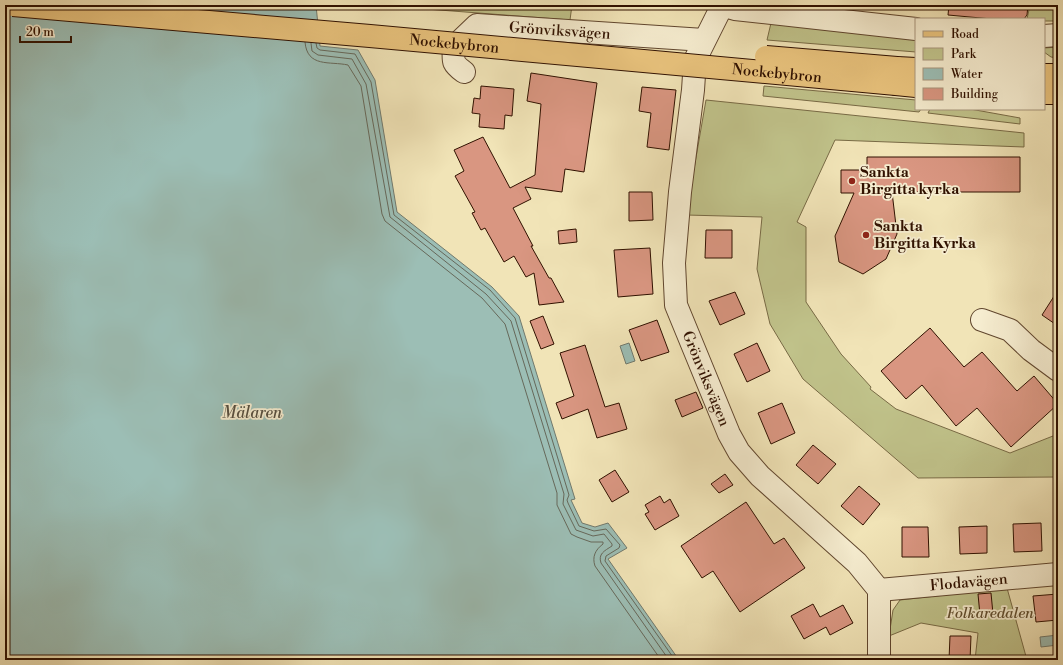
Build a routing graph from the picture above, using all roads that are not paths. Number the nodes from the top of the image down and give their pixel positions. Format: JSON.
{"nodes":[{"id":1,"x":13,"y":5,"type":"edge"},
{"id":2,"x":173,"y":5,"type":"edge"},
{"id":3,"x":726,"y":7,"type":"edge"},
{"id":4,"x":915,"y":29,"type":"edge"},
{"id":5,"x":1058,"y":35,"type":"edge"},
{"id":6,"x":1045,"y":36,"type":"edge"},
{"id":7,"x":704,"y":40,"type":"junction"},
{"id":8,"x":464,"y":72,"type":"dead end"},
{"id":9,"x":1045,"y":75,"type":"edge"},
{"id":10,"x":1058,"y":75,"type":"edge"},
{"id":11,"x":906,"y":77,"type":"edge"},
{"id":12,"x":1045,"y":93,"type":"edge"},
{"id":13,"x":1058,"y":93,"type":"edge"},
{"id":14,"x":982,"y":320,"type":"dead end"},
{"id":15,"x":1058,"y":370,"type":"edge"},
{"id":16,"x":1058,"y":574,"type":"edge"},
{"id":17,"x":879,"y":590,"type":"junction"},
{"id":18,"x":879,"y":660,"type":"edge"}],
"edges":[{"from":1,"to":11,"type":"main road","name":"Nockebybron","bridge":true},
{"from":2,"to":11,"type":"main road","name":"Nockebybron","bridge":true},
{"from":3,"to":4,"type":"street"},
{"from":3,"to":7,"type":"street","name":"Grönviksvägen"},
{"from":5,"to":6,"type":"street"},
{"from":7,"to":8,"type":"street","name":"Grönviksvägen"},
{"from":7,"to":17,"type":"street","name":"Grönviksvägen"},
{"from":9,"to":10,"type":"main road"},
{"from":12,"to":13,"type":"main road"},
{"from":14,"to":15,"type":"street"},
{"from":16,"to":17,"type":"street","name":"Flodavägen"},
{"from":17,"to":18,"type":"street"}]}
